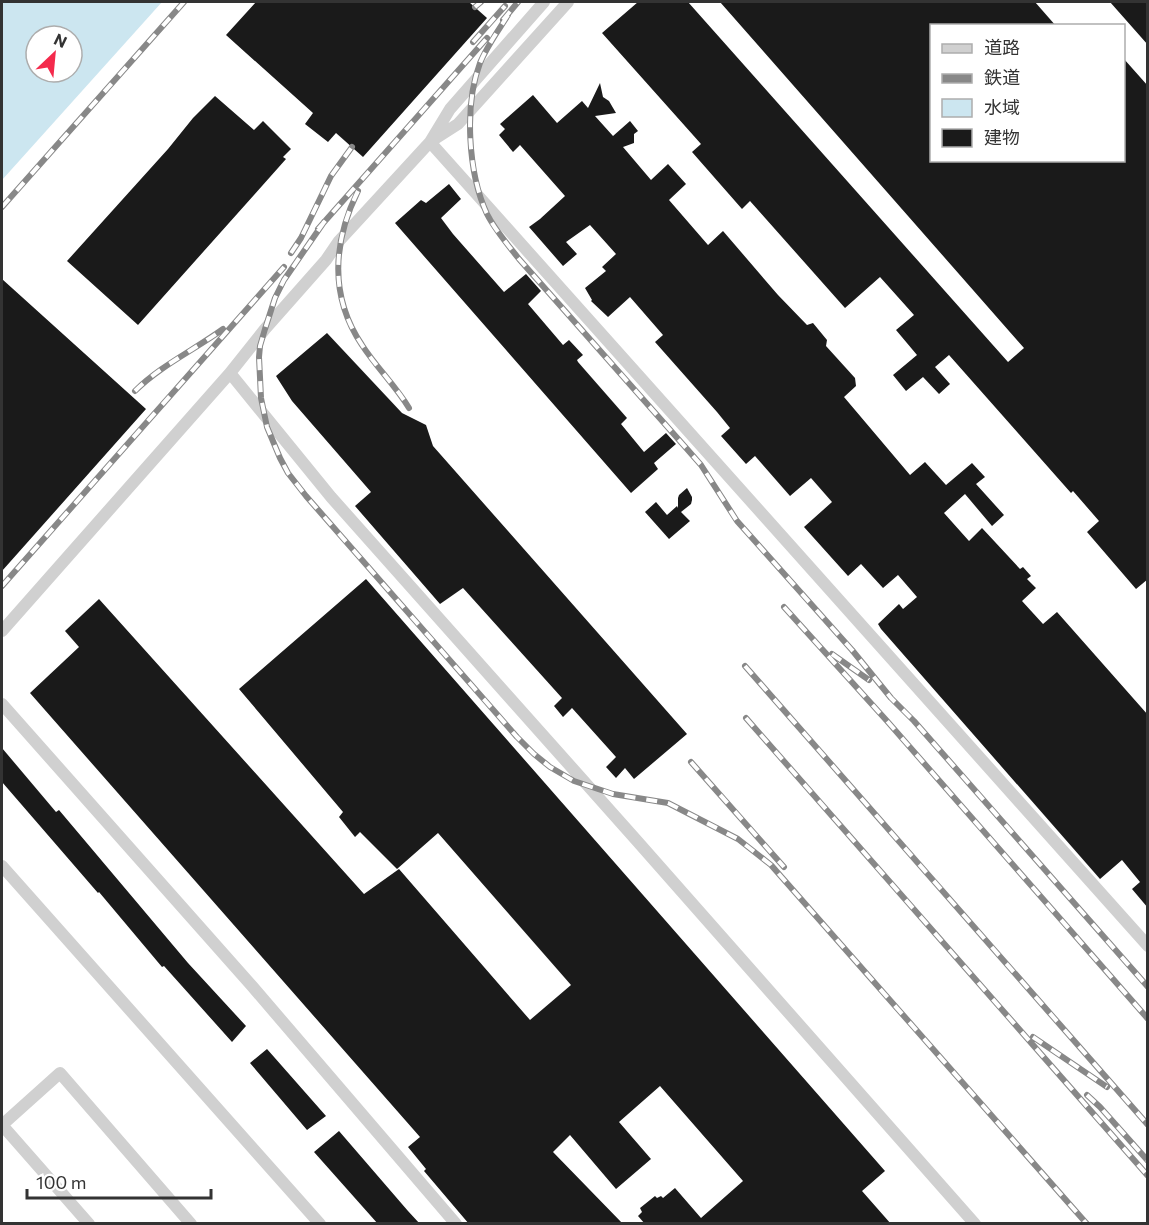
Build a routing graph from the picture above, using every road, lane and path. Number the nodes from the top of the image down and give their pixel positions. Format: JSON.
{"nodes":[{"id":1,"x":544,"y":2,"type":"edge"},
{"id":2,"x":568,"y":2,"type":"edge"},
{"id":3,"x":430,"y":142,"type":"junction"},
{"id":4,"x":230,"y":373,"type":"junction"},
{"id":5,"x":2,"y":631,"type":"edge"},
{"id":6,"x":2,"y":704,"type":"edge"},
{"id":7,"x":2,"y":866,"type":"edge"},
{"id":8,"x":1148,"y":946,"type":"edge"},
{"id":9,"x":2,"y":1125,"type":"edge"},
{"id":10,"x":89,"y":1224,"type":"edge"},
{"id":11,"x":190,"y":1224,"type":"edge"},
{"id":12,"x":320,"y":1224,"type":"edge"},
{"id":13,"x":456,"y":1224,"type":"edge"},
{"id":14,"x":975,"y":1224,"type":"edge"}],
"edges":[{"from":1,"to":3,"type":"lane"},
{"from":2,"to":3,"type":"lane"},
{"from":3,"to":4,"type":"lane"},
{"from":3,"to":8,"type":"lane"},
{"from":4,"to":5,"type":"lane"},
{"from":4,"to":14,"type":"lane"},
{"from":6,"to":13,"type":"lane"},
{"from":7,"to":12,"type":"lane"},
{"from":9,"to":10,"type":"lane"},
{"from":9,"to":11,"type":"lane"}]}
